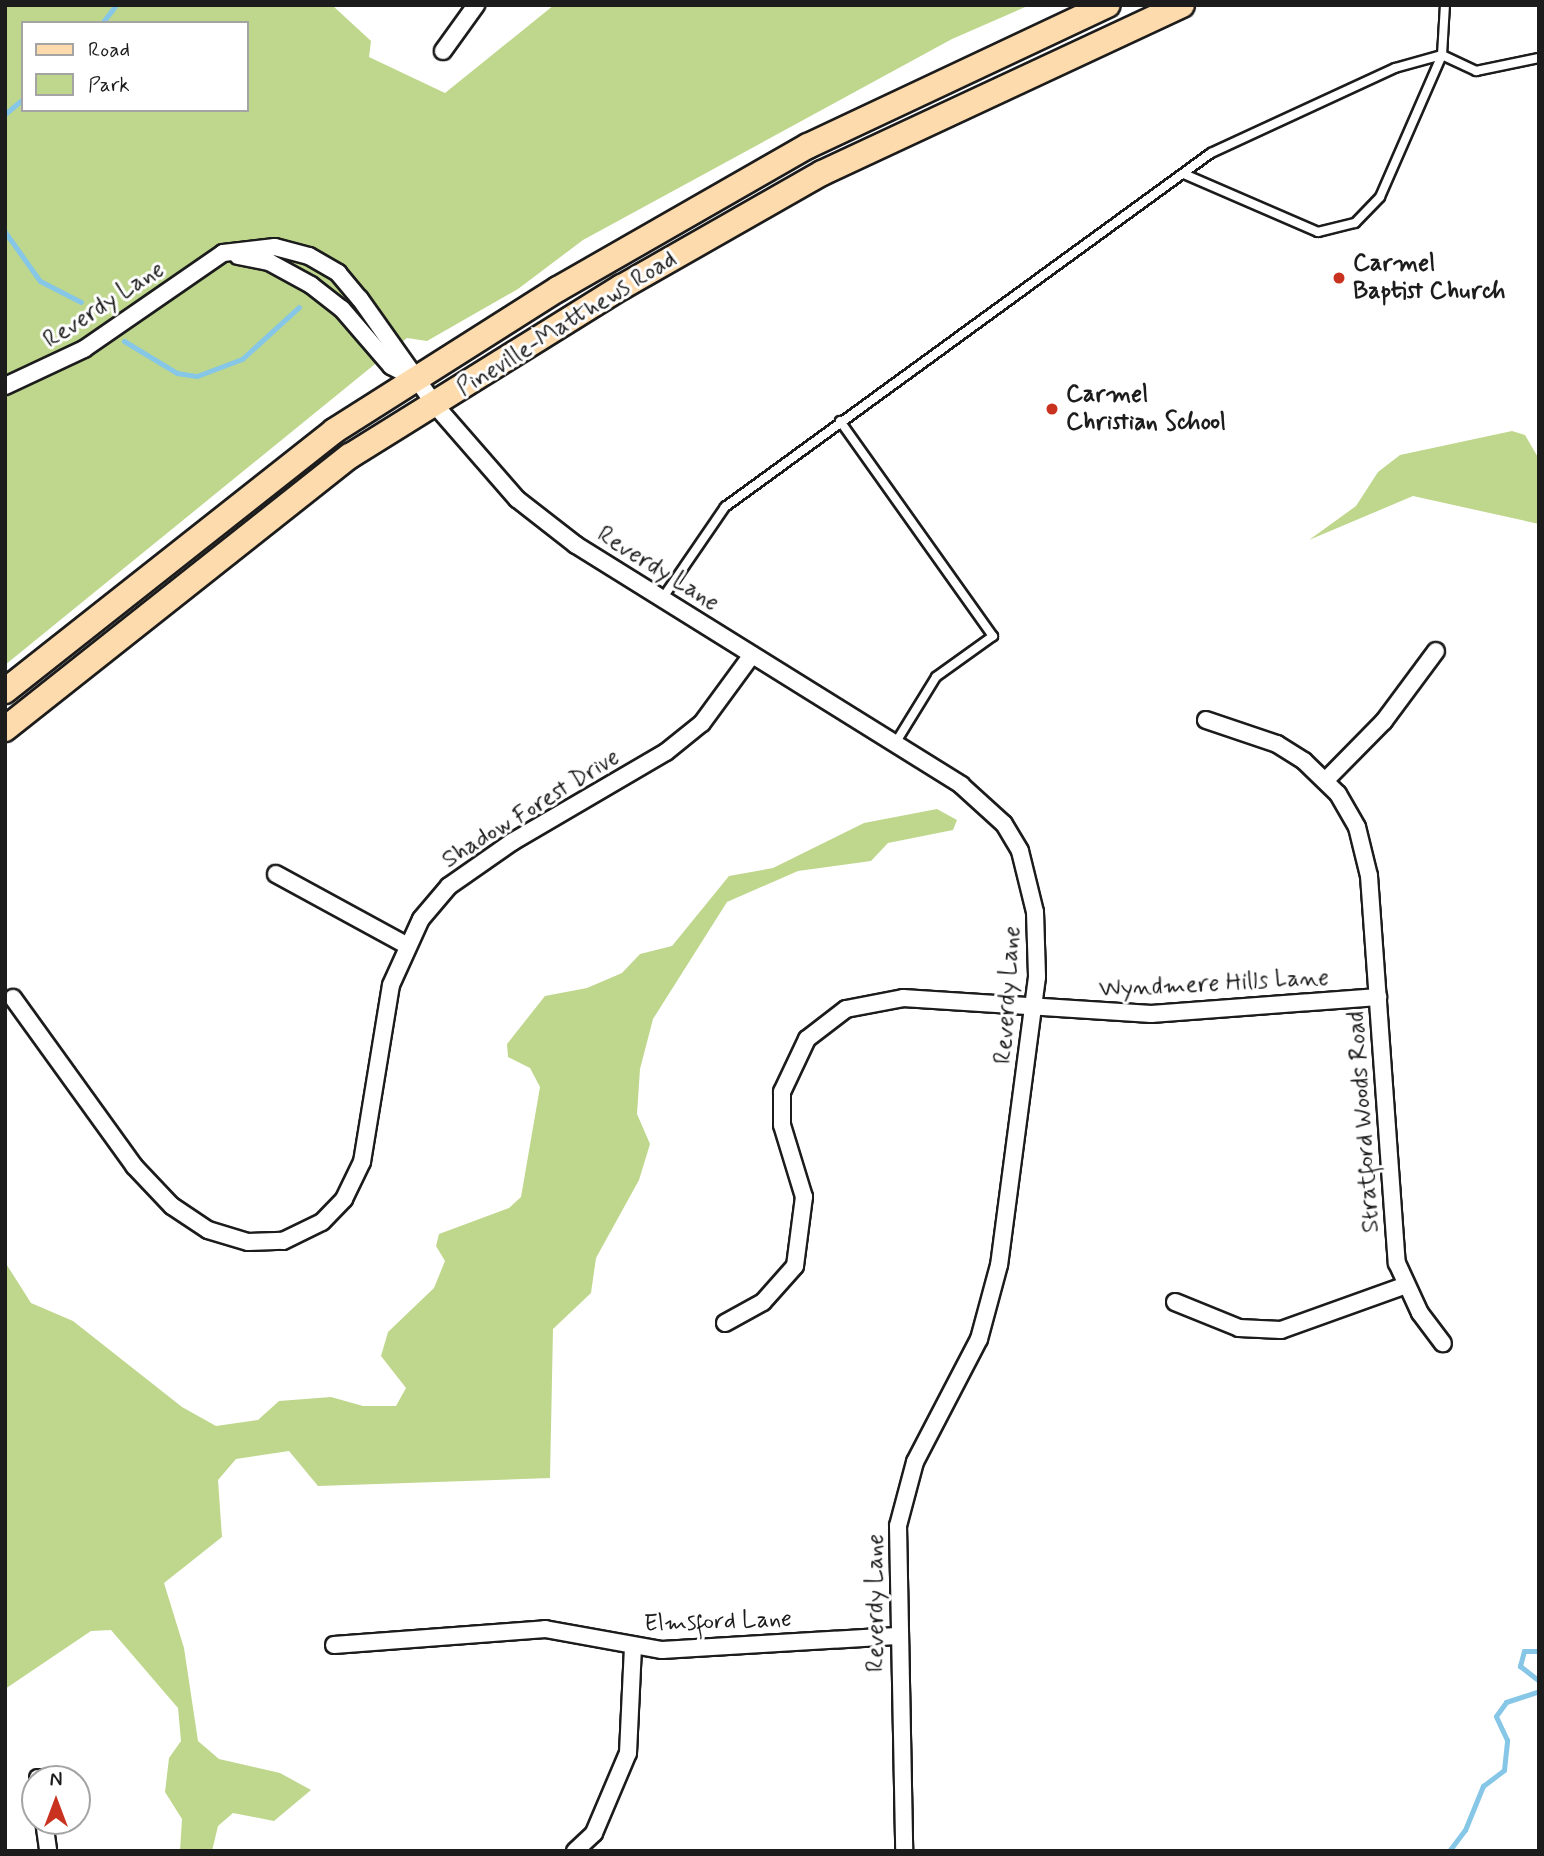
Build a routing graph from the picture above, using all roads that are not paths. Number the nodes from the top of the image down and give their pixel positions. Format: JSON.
{"nodes":[{"id":1,"x":476,"y":5,"type":"edge"},
{"id":2,"x":1107,"y":5,"type":"edge"},
{"id":3,"x":1182,"y":5,"type":"edge"},
{"id":4,"x":1446,"y":5,"type":"edge"},
{"id":5,"x":443,"y":51,"type":"dead end"},
{"id":6,"x":1442,"y":55,"type":"junction"},
{"id":7,"x":1539,"y":58,"type":"edge"},
{"id":8,"x":1184,"y":174,"type":"junction"},
{"id":9,"x":223,"y":253,"type":"junction"},
{"id":10,"x":418,"y":380,"type":"junction"},
{"id":11,"x":5,"y":386,"type":"edge"},
{"id":12,"x":435,"y":405,"type":"junction"},
{"id":13,"x":841,"y":421,"type":"junction"},
{"id":14,"x":662,"y":599,"type":"junction"},
{"id":15,"x":1436,"y":651,"type":"dead end"},
{"id":16,"x":752,"y":655,"type":"junction"},
{"id":17,"x":5,"y":691,"type":"edge"},
{"id":18,"x":1206,"y":720,"type":"dead end"},
{"id":19,"x":5,"y":729,"type":"edge"},
{"id":20,"x":896,"y":742,"type":"junction"},
{"id":21,"x":1326,"y":779,"type":"junction"},
{"id":22,"x":276,"y":874,"type":"dead end"},
{"id":23,"x":406,"y":945,"type":"junction"},
{"id":24,"x":1378,"y":997,"type":"junction"},
{"id":25,"x":13,"y":998,"type":"dead end"},
{"id":26,"x":1035,"y":1008,"type":"junction"},
{"id":27,"x":1404,"y":1286,"type":"junction"},
{"id":28,"x":1175,"y":1302,"type":"dead end"},
{"id":29,"x":725,"y":1323,"type":"dead end"},
{"id":30,"x":1443,"y":1343,"type":"dead end"},
{"id":31,"x":897,"y":1636,"type":"junction"},
{"id":32,"x":334,"y":1645,"type":"dead end"},
{"id":33,"x":633,"y":1648,"type":"junction"},
{"id":34,"x":575,"y":1851,"type":"edge"},
{"id":35,"x":904,"y":1851,"type":"edge"}],
"edges":[{"from":1,"to":5,"type":"street"},
{"from":2,"to":10,"type":"main road","name":"Pineville-Matthews Road"},
{"from":3,"to":12,"type":"main road","name":"Pineville-Matthews Road"},
{"from":4,"to":6,"type":"lane"},
{"from":6,"to":7,"type":"lane"},
{"from":6,"to":8,"type":"lane"},
{"from":6,"to":8,"type":"lane"},
{"from":8,"to":13,"type":"lane"},
{"from":9,"to":10,"type":"street","name":"Reverdy Lane"},
{"from":9,"to":10,"type":"street","name":"Reverdy Lane"},
{"from":9,"to":11,"type":"street","name":"Reverdy Lane"},
{"from":10,"to":12,"type":"street","name":"Reverdy Lane"},
{"from":10,"to":17,"type":"main road","name":"Pineville-Matthews Road"},
{"from":12,"to":14,"type":"street","name":"Reverdy Lane"},
{"from":12,"to":19,"type":"main road","name":"Pineville-Matthews Road"},
{"from":13,"to":14,"type":"lane"},
{"from":13,"to":20,"type":"lane"},
{"from":14,"to":16,"type":"street","name":"Reverdy Lane"},
{"from":15,"to":21,"type":"street"},
{"from":16,"to":20,"type":"street","name":"Reverdy Lane"},
{"from":16,"to":23,"type":"street","name":"Shadow Forest Drive"},
{"from":18,"to":21,"type":"street","name":"Stratford Woods Road"},
{"from":20,"to":26,"type":"street","name":"Reverdy Lane"},
{"from":21,"to":24,"type":"street","name":"Stratford Woods Road"},
{"from":22,"to":23,"type":"street"},
{"from":23,"to":25,"type":"street","name":"Shadow Forest Drive"},
{"from":24,"to":26,"type":"street","name":"Wyndmere Hills Lane"},
{"from":24,"to":27,"type":"street","name":"Stratford Woods Road"},
{"from":26,"to":29,"type":"street","name":"Wyndmere Hills Lane"},
{"from":26,"to":31,"type":"street","name":"Reverdy Lane"},
{"from":27,"to":28,"type":"street"},
{"from":27,"to":30,"type":"street","name":"Stratford Woods Road"},
{"from":31,"to":33,"type":"street","name":"Elmsford Lane"},
{"from":31,"to":35,"type":"street","name":"Reverdy Lane"},
{"from":32,"to":33,"type":"street","name":"Elmsford Lane"},
{"from":33,"to":34,"type":"street"}]}
